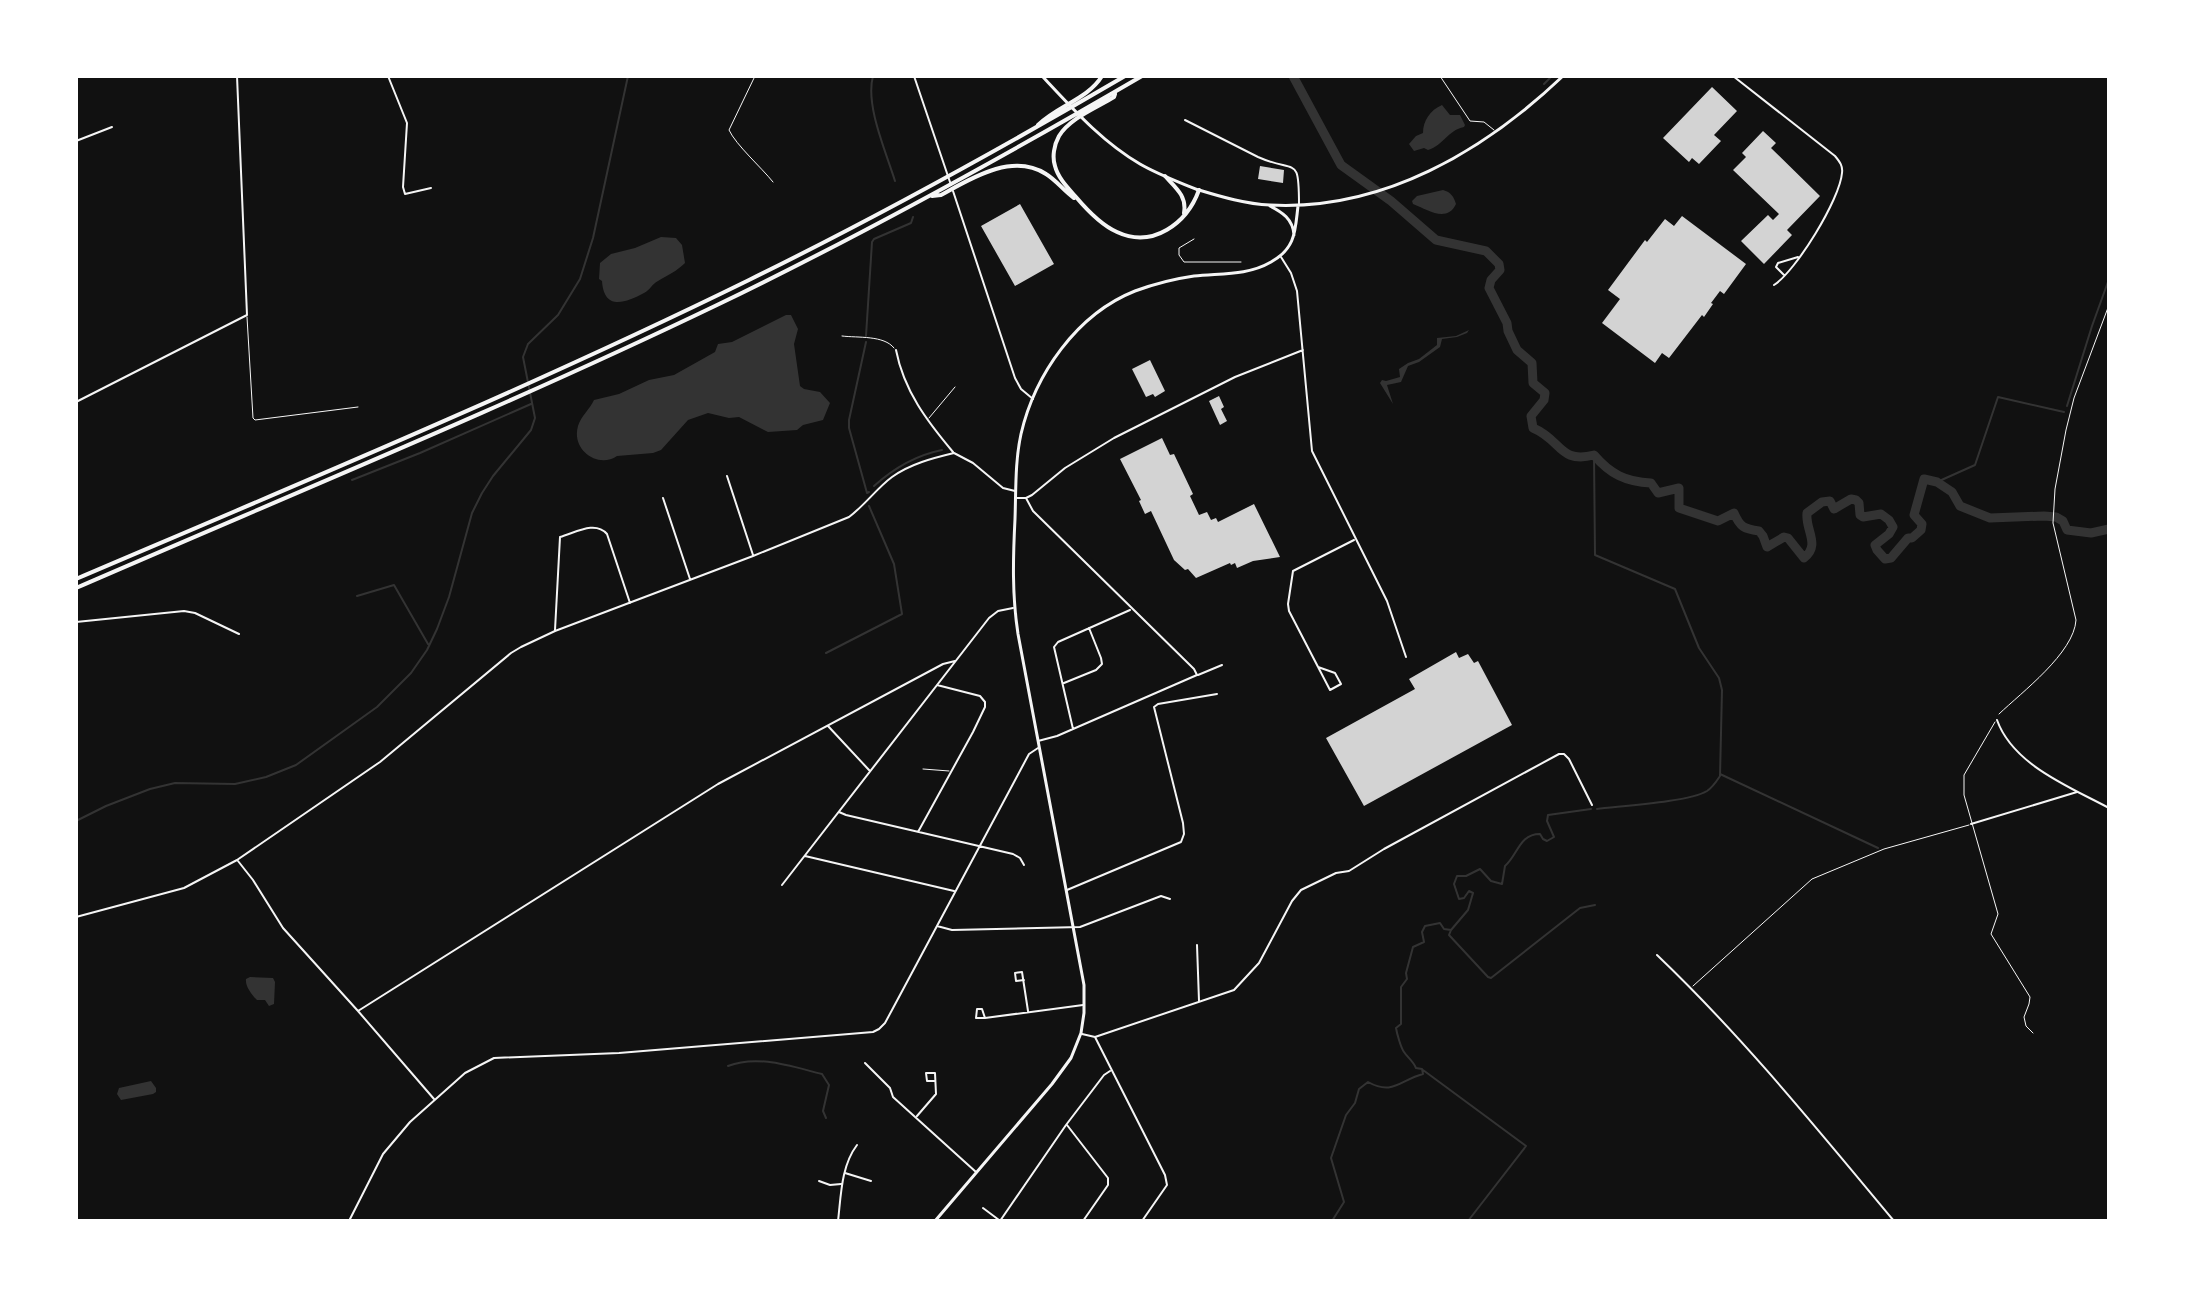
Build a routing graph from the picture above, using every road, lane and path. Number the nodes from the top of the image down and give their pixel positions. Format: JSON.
{"nodes":[{"id":1,"x":237,"y":76,"type":"edge"},
{"id":2,"x":388,"y":76,"type":"edge"},
{"id":3,"x":755,"y":76,"type":"edge"},
{"id":4,"x":914,"y":76,"type":"edge"},
{"id":5,"x":1042,"y":76,"type":"edge"},
{"id":6,"x":1102,"y":76,"type":"edge"},
{"id":7,"x":1125,"y":76,"type":"edge"},
{"id":8,"x":1142,"y":76,"type":"edge"},
{"id":9,"x":1440,"y":76,"type":"edge"},
{"id":10,"x":1563,"y":76,"type":"edge"},
{"id":11,"x":1733,"y":76,"type":"edge"},
{"id":12,"x":1116,"y":92,"type":"junction"},
{"id":13,"x":1185,"y":120,"type":"dead end"},
{"id":14,"x":112,"y":127,"type":"dead end"},
{"id":15,"x":1035,"y":128,"type":"junction"},
{"id":16,"x":1495,"y":132,"type":"junction"},
{"id":17,"x":76,"y":141,"type":"edge"},
{"id":18,"x":1165,"y":176,"type":"junction"},
{"id":19,"x":773,"y":182,"type":"dead end"},
{"id":20,"x":431,"y":188,"type":"dead end"},
{"id":21,"x":1199,"y":190,"type":"junction"},
{"id":22,"x":929,"y":196,"type":"junction"},
{"id":23,"x":1080,"y":202,"type":"junction"},
{"id":24,"x":1269,"y":205,"type":"junction"},
{"id":25,"x":1298,"y":206,"type":"junction"},
{"id":26,"x":1173,"y":228,"type":"junction"},
{"id":27,"x":1194,"y":239,"type":"dead end"},
{"id":28,"x":1292,"y":242,"type":"junction"},
{"id":29,"x":1280,"y":256,"type":"junction"},
{"id":30,"x":1800,"y":256,"type":"junction"},
{"id":31,"x":1241,"y":262,"type":"dead end"},
{"id":32,"x":1785,"y":276,"type":"junction"},
{"id":33,"x":1774,"y":285,"type":"dead end"},
{"id":34,"x":2109,"y":305,"type":"edge"},
{"id":35,"x":247,"y":315,"type":"junction"},
{"id":36,"x":842,"y":336,"type":"dead end"},
{"id":37,"x":896,"y":350,"type":"joint"},
{"id":38,"x":1303,"y":350,"type":"junction"},
{"id":39,"x":955,"y":387,"type":"dead end"},
{"id":40,"x":1033,"y":399,"type":"junction"},
{"id":41,"x":76,"y":402,"type":"edge"},
{"id":42,"x":358,"y":407,"type":"dead end"},
{"id":43,"x":927,"y":420,"type":"junction"},
{"id":44,"x":954,"y":453,"type":"junction"},
{"id":45,"x":727,"y":476,"type":"dead end"},
{"id":46,"x":1016,"y":491,"type":"junction"},
{"id":47,"x":663,"y":498,"type":"dead end"},
{"id":48,"x":1015,"y":498,"type":"junction"},
{"id":49,"x":1026,"y":498,"type":"junction"},
{"id":50,"x":1355,"y":539,"type":"junction"},
{"id":51,"x":753,"y":556,"type":"junction"},
{"id":52,"x":76,"y":579,"type":"edge"},
{"id":53,"x":690,"y":580,"type":"junction"},
{"id":54,"x":76,"y":588,"type":"edge"},
{"id":55,"x":630,"y":603,"type":"junction"},
{"id":56,"x":1014,"y":607,"type":"junction"},
{"id":57,"x":1131,"y":609,"type":"junction"},
{"id":58,"x":76,"y":622,"type":"edge"},
{"id":59,"x":1089,"y":628,"type":"junction"},
{"id":60,"x":555,"y":631,"type":"junction"},
{"id":61,"x":239,"y":634,"type":"dead end"},
{"id":62,"x":1406,"y":657,"type":"dead end"},
{"id":63,"x":955,"y":661,"type":"junction"},
{"id":64,"x":1222,"y":665,"type":"dead end"},
{"id":65,"x":1318,"y":667,"type":"junction"},
{"id":66,"x":1197,"y":675,"type":"junction"},
{"id":67,"x":1063,"y":684,"type":"junction"},
{"id":68,"x":936,"y":685,"type":"junction"},
{"id":69,"x":1217,"y":694,"type":"dead end"},
{"id":70,"x":1997,"y":720,"type":"junction"},
{"id":71,"x":827,"y":725,"type":"junction"},
{"id":72,"x":1073,"y":730,"type":"junction"},
{"id":73,"x":1038,"y":741,"type":"junction"},
{"id":74,"x":1039,"y":748,"type":"junction"},
{"id":75,"x":923,"y":769,"type":"dead end"},
{"id":76,"x":869,"y":770,"type":"junction"},
{"id":77,"x":951,"y":771,"type":"junction"},
{"id":78,"x":2078,"y":791,"type":"junction"},
{"id":79,"x":1592,"y":805,"type":"dead end"},
{"id":80,"x":2109,"y":808,"type":"edge"},
{"id":81,"x":838,"y":811,"type":"junction"},
{"id":82,"x":1971,"y":824,"type":"junction"},
{"id":83,"x":918,"y":832,"type":"junction"},
{"id":84,"x":979,"y":846,"type":"junction"},
{"id":85,"x":804,"y":855,"type":"junction"},
{"id":86,"x":237,"y":860,"type":"junction"},
{"id":87,"x":1024,"y":865,"type":"dead end"},
{"id":88,"x":782,"y":885,"type":"dead end"},
{"id":89,"x":1066,"y":890,"type":"junction"},
{"id":90,"x":955,"y":891,"type":"junction"},
{"id":91,"x":1170,"y":899,"type":"dead end"},
{"id":92,"x":76,"y":917,"type":"edge"},
{"id":93,"x":936,"y":926,"type":"junction"},
{"id":94,"x":1073,"y":927,"type":"junction"},
{"id":95,"x":1197,"y":945,"type":"dead end"},
{"id":96,"x":1657,"y":955,"type":"dead end"},
{"id":97,"x":1024,"y":980,"type":"dead end"},
{"id":98,"x":1691,"y":988,"type":"junction"},
{"id":99,"x":1199,"y":1002,"type":"junction"},
{"id":100,"x":1085,"y":1005,"type":"junction"},
{"id":101,"x":358,"y":1011,"type":"junction"},
{"id":102,"x":1029,"y":1012,"type":"junction"},
{"id":103,"x":985,"y":1018,"type":"dead end"},
{"id":104,"x":1081,"y":1033,"type":"junction"},
{"id":105,"x":2033,"y":1033,"type":"dead end"},
{"id":106,"x":1095,"y":1037,"type":"junction"},
{"id":107,"x":865,"y":1063,"type":"dead end"},
{"id":108,"x":1111,"y":1070,"type":"junction"},
{"id":109,"x":935,"y":1081,"type":"dead end"},
{"id":110,"x":434,"y":1099,"type":"junction"},
{"id":111,"x":916,"y":1117,"type":"junction"},
{"id":112,"x":1066,"y":1125,"type":"junction"},
{"id":113,"x":857,"y":1145,"type":"dead end"},
{"id":114,"x":976,"y":1172,"type":"junction"},
{"id":115,"x":845,"y":1173,"type":"junction"},
{"id":116,"x":819,"y":1181,"type":"dead end"},
{"id":117,"x":871,"y":1181,"type":"dead end"},
{"id":118,"x":842,"y":1184,"type":"junction"},
{"id":119,"x":983,"y":1208,"type":"dead end"},
{"id":120,"x":349,"y":1221,"type":"edge"},
{"id":121,"x":838,"y":1221,"type":"edge"},
{"id":122,"x":935,"y":1221,"type":"edge"},
{"id":123,"x":1000,"y":1221,"type":"edge"},
{"id":124,"x":1083,"y":1221,"type":"edge"},
{"id":125,"x":1142,"y":1221,"type":"edge"},
{"id":126,"x":1894,"y":1221,"type":"edge"}],
"edges":[{"from":1,"to":35,"type":"street"},
{"from":2,"to":20,"type":"street"},
{"from":3,"to":19,"type":"lane"},
{"from":4,"to":40,"type":"street"},
{"from":5,"to":18,"type":"street"},
{"from":6,"to":15,"type":"highway"},
{"from":7,"to":15,"type":"highway"},
{"from":8,"to":12,"type":"highway"},
{"from":9,"to":16,"type":"lane"},
{"from":10,"to":16,"type":"street"},
{"from":11,"to":30,"type":"street"},
{"from":12,"to":22,"type":"highway"},
{"from":12,"to":23,"type":"highway"},
{"from":13,"to":25,"type":"street"},
{"from":14,"to":17,"type":"street"},
{"from":15,"to":52,"type":"highway"},
{"from":16,"to":25,"type":"street"},
{"from":18,"to":21,"type":"street"},
{"from":18,"to":26,"type":"highway"},
{"from":21,"to":24,"type":"street"},
{"from":21,"to":26,"type":"highway"},
{"from":22,"to":23,"type":"highway"},
{"from":22,"to":54,"type":"highway"},
{"from":23,"to":26,"type":"highway"},
{"from":24,"to":25,"type":"street"},
{"from":24,"to":28,"type":"street"},
{"from":25,"to":28,"type":"street"},
{"from":27,"to":31,"type":"lane"},
{"from":28,"to":29,"type":"street"},
{"from":29,"to":38,"type":"street"},
{"from":29,"to":40,"type":"street"},
{"from":30,"to":32,"type":"street"},
{"from":30,"to":32,"type":"street"},
{"from":32,"to":33,"type":"street"},
{"from":34,"to":70,"type":"path"},
{"from":35,"to":41,"type":"street"},
{"from":35,"to":42,"type":"lane"},
{"from":36,"to":37,"type":"lane"},
{"from":37,"to":43,"type":"street"},
{"from":38,"to":49,"type":"street"},
{"from":38,"to":50,"type":"street"},
{"from":39,"to":43,"type":"lane"},
{"from":40,"to":46,"type":"street"},
{"from":43,"to":44,"type":"street"},
{"from":44,"to":46,"type":"street"},
{"from":44,"to":51,"type":"street"},
{"from":45,"to":51,"type":"street"},
{"from":46,"to":48,"type":"street"},
{"from":47,"to":53,"type":"street"},
{"from":48,"to":49,"type":"street"},
{"from":48,"to":56,"type":"street"},
{"from":49,"to":57,"type":"street"},
{"from":50,"to":62,"type":"street"},
{"from":50,"to":65,"type":"street"},
{"from":51,"to":53,"type":"street"},
{"from":53,"to":55,"type":"street"},
{"from":55,"to":60,"type":"street"},
{"from":55,"to":60,"type":"street"},
{"from":56,"to":63,"type":"street"},
{"from":56,"to":73,"type":"street"},
{"from":57,"to":59,"type":"street"},
{"from":57,"to":66,"type":"street"},
{"from":58,"to":61,"type":"street"},
{"from":59,"to":67,"type":"street"},
{"from":59,"to":67,"type":"street"},
{"from":60,"to":86,"type":"street"},
{"from":63,"to":68,"type":"street"},
{"from":63,"to":71,"type":"street"},
{"from":64,"to":66,"type":"street"},
{"from":65,"to":65,"type":"street"},
{"from":66,"to":72,"type":"street"},
{"from":67,"to":72,"type":"street"},
{"from":68,"to":76,"type":"street"},
{"from":68,"to":77,"type":"street"},
{"from":69,"to":89,"type":"street"},
{"from":70,"to":78,"type":"street"},
{"from":70,"to":82,"type":"lane"},
{"from":71,"to":76,"type":"street"},
{"from":71,"to":101,"type":"street"},
{"from":72,"to":73,"type":"street"},
{"from":73,"to":74,"type":"street"},
{"from":74,"to":84,"type":"street"},
{"from":74,"to":89,"type":"street"},
{"from":75,"to":77,"type":"lane"},
{"from":76,"to":81,"type":"street"},
{"from":77,"to":83,"type":"street"},
{"from":78,"to":80,"type":"street"},
{"from":78,"to":82,"type":"street"},
{"from":79,"to":99,"type":"street"},
{"from":81,"to":83,"type":"street"},
{"from":81,"to":85,"type":"street"},
{"from":82,"to":98,"type":"lane"},
{"from":82,"to":105,"type":"lane"},
{"from":83,"to":84,"type":"street"},
{"from":84,"to":87,"type":"street"},
{"from":84,"to":90,"type":"street"},
{"from":85,"to":88,"type":"street"},
{"from":85,"to":90,"type":"street"},
{"from":86,"to":92,"type":"street"},
{"from":86,"to":101,"type":"street"},
{"from":89,"to":94,"type":"street"},
{"from":90,"to":93,"type":"street"},
{"from":91,"to":94,"type":"street"},
{"from":93,"to":94,"type":"street"},
{"from":93,"to":110,"type":"street"},
{"from":94,"to":100,"type":"street"},
{"from":95,"to":99,"type":"street"},
{"from":96,"to":98,"type":"street"},
{"from":97,"to":102,"type":"street"},
{"from":98,"to":126,"type":"street"},
{"from":99,"to":106,"type":"street"},
{"from":100,"to":102,"type":"street"},
{"from":100,"to":104,"type":"street"},
{"from":101,"to":110,"type":"street"},
{"from":102,"to":103,"type":"street"},
{"from":104,"to":106,"type":"street"},
{"from":104,"to":114,"type":"street"},
{"from":106,"to":108,"type":"street"},
{"from":107,"to":111,"type":"street"},
{"from":108,"to":112,"type":"street"},
{"from":108,"to":125,"type":"street"},
{"from":109,"to":111,"type":"street"},
{"from":110,"to":120,"type":"street"},
{"from":111,"to":114,"type":"street"},
{"from":112,"to":123,"type":"street"},
{"from":112,"to":124,"type":"street"},
{"from":113,"to":115,"type":"street"},
{"from":114,"to":122,"type":"street"},
{"from":115,"to":117,"type":"street"},
{"from":115,"to":118,"type":"street"},
{"from":116,"to":118,"type":"street"},
{"from":118,"to":121,"type":"street"},
{"from":119,"to":123,"type":"street"}]}
